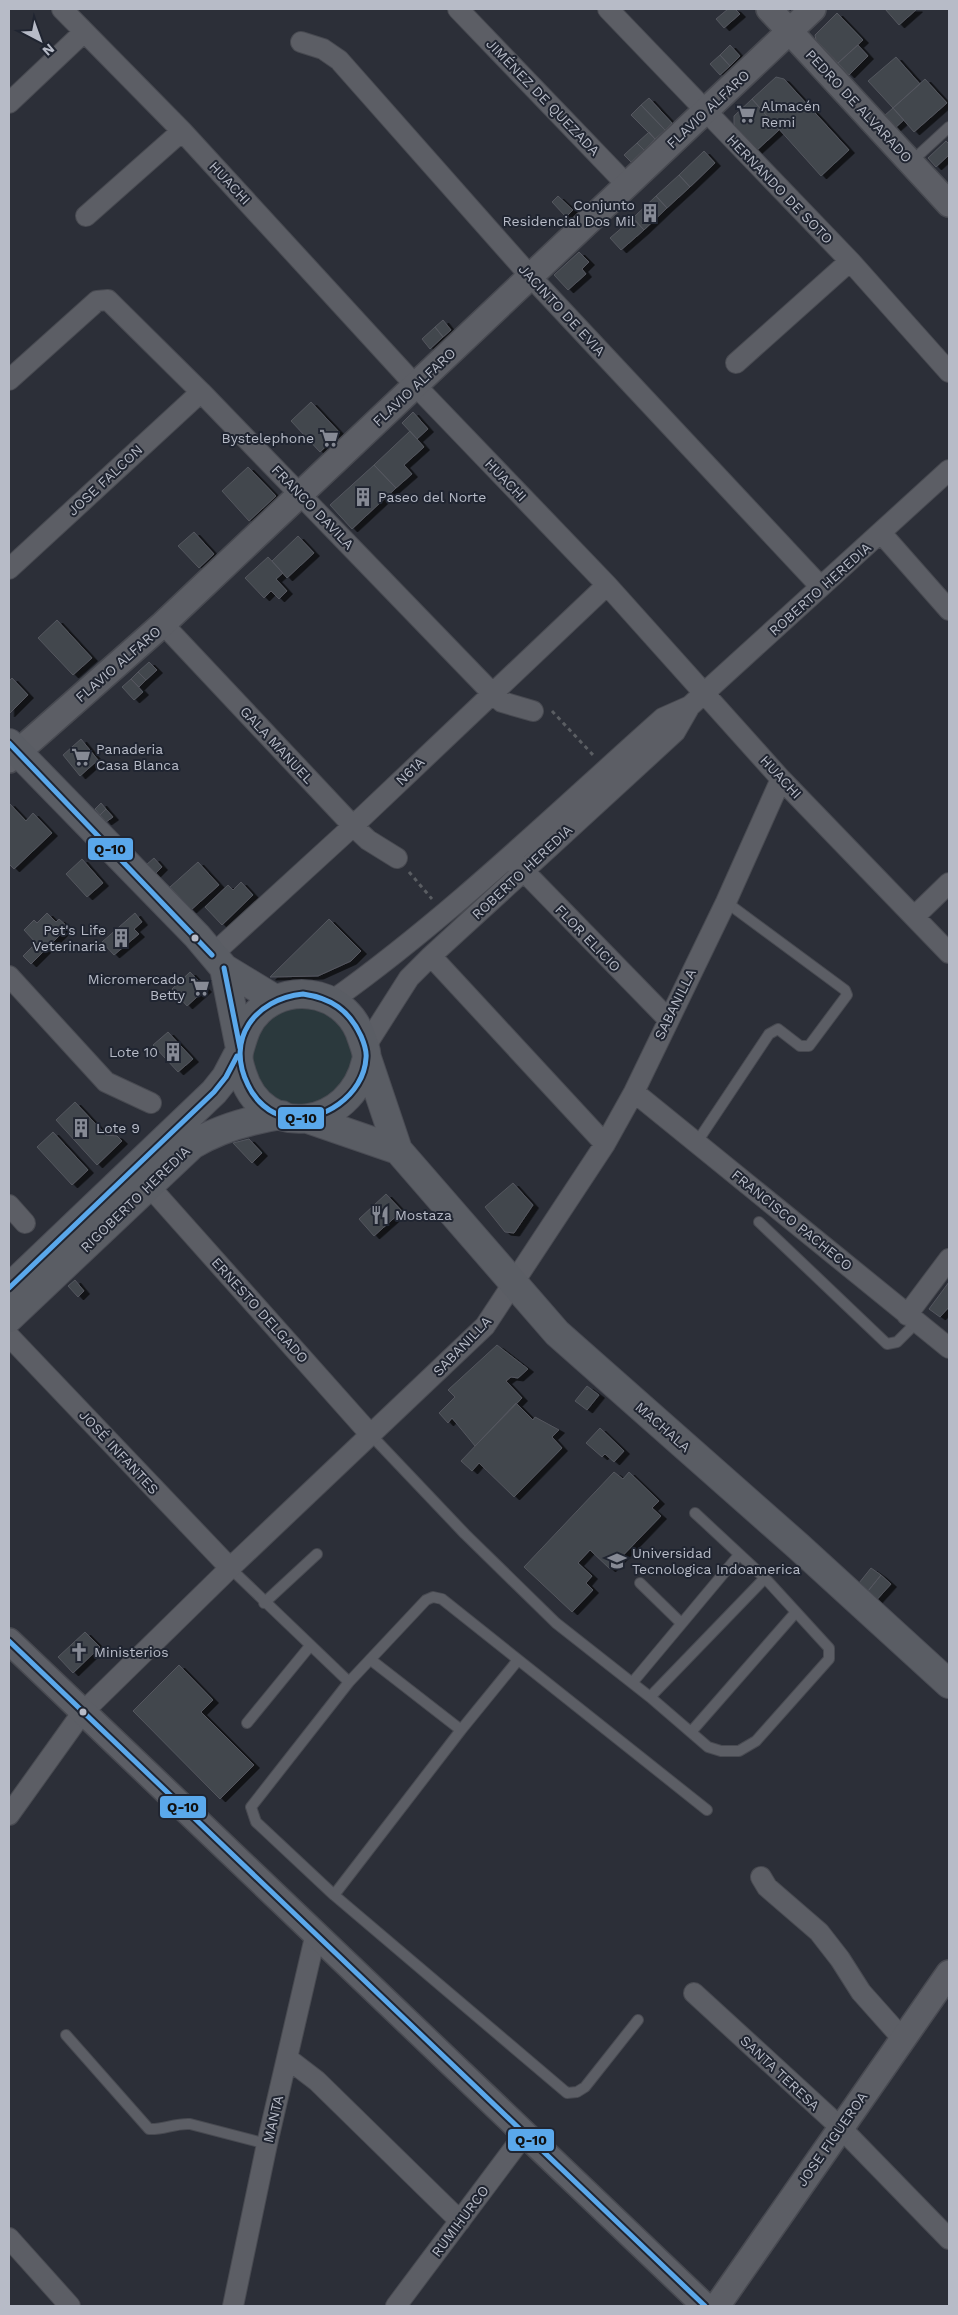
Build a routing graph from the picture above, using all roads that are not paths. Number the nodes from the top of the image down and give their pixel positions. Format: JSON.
{"nodes":[{"id":1,"x":62,"y":9,"type":"edge"},
{"id":2,"x":458,"y":9,"type":"edge"},
{"id":3,"x":608,"y":9,"type":"edge"},
{"id":4,"x":769,"y":9,"type":"edge"},
{"id":5,"x":813,"y":9,"type":"edge"},
{"id":6,"x":84,"y":32,"type":"junction"},
{"id":7,"x":790,"y":32,"type":"junction"},
{"id":8,"x":301,"y":42,"type":"dead end"},
{"id":9,"x":9,"y":103,"type":"edge"},
{"id":10,"x":706,"y":112,"type":"junction"},
{"id":11,"x":949,"y":127,"type":"edge"},
{"id":12,"x":182,"y":131,"type":"junction"},
{"id":13,"x":911,"y":162,"type":"junction"},
{"id":14,"x":627,"y":185,"type":"junction"},
{"id":15,"x":949,"y":204,"type":"edge"},
{"id":16,"x":86,"y":216,"type":"dead end"},
{"id":17,"x":850,"y":261,"type":"junction"},
{"id":18,"x":531,"y":277,"type":"junction"},
{"id":19,"x":736,"y":363,"type":"dead end"},
{"id":20,"x":949,"y":372,"type":"edge"},
{"id":21,"x":9,"y":380,"type":"edge"},
{"id":22,"x":416,"y":386,"type":"junction"},
{"id":23,"x":201,"y":392,"type":"junction"},
{"id":24,"x":949,"y":470,"type":"edge"},
{"id":25,"x":301,"y":494,"type":"junction"},
{"id":26,"x":882,"y":534,"type":"junction"},
{"id":27,"x":9,"y":569,"type":"edge"},
{"id":28,"x":607,"y":585,"type":"junction"},
{"id":29,"x":820,"y":586,"type":"junction"},
{"id":30,"x":949,"y":610,"type":"edge"},
{"id":31,"x":163,"y":624,"type":"junction"},
{"id":32,"x":492,"y":693,"type":"junction"},
{"id":33,"x":705,"y":693,"type":"junction"},
{"id":34,"x":690,"y":706,"type":"junction"},
{"id":35,"x":533,"y":711,"type":"road end"},
{"id":36,"x":12,"y":751,"type":"edge"},
{"id":37,"x":781,"y":778,"type":"junction"},
{"id":38,"x":353,"y":826,"type":"junction"},
{"id":39,"x":397,"y":858,"type":"road end"},
{"id":40,"x":516,"y":864,"type":"junction"},
{"id":41,"x":949,"y":883,"type":"edge"},
{"id":42,"x":726,"y":902,"type":"junction"},
{"id":43,"x":915,"y":916,"type":"junction"},
{"id":44,"x":949,"y":952,"type":"edge"},
{"id":45,"x":431,"y":956,"type":"junction"},
{"id":46,"x":218,"y":962,"type":"junction"},
{"id":47,"x":9,"y":976,"type":"edge"},
{"id":48,"x":275,"y":999,"type":"junction"},
{"id":49,"x":333,"y":1000,"type":"junction"},
{"id":50,"x":668,"y":1019,"type":"junction"},
{"id":51,"x":239,"y":1052,"type":"junction"},
{"id":52,"x":366,"y":1052,"type":"junction"},
{"id":53,"x":634,"y":1092,"type":"junction"},
{"id":54,"x":151,"y":1103,"type":"dead end"},
{"id":55,"x":295,"y":1117,"type":"junction"},
{"id":56,"x":697,"y":1142,"type":"junction"},
{"id":57,"x":605,"y":1144,"type":"junction"},
{"id":58,"x":398,"y":1150,"type":"junction"},
{"id":59,"x":150,"y":1186,"type":"junction"},
{"id":60,"x":9,"y":1205,"type":"edge"},
{"id":61,"x":759,"y":1222,"type":"dead end"},
{"id":62,"x":25,"y":1223,"type":"dead end"},
{"id":63,"x":949,"y":1259,"type":"edge"},
{"id":64,"x":514,"y":1282,"type":"junction"},
{"id":65,"x":9,"y":1288,"type":"edge"},
{"id":66,"x":9,"y":1318,"type":"edge"},
{"id":67,"x":912,"y":1319,"type":"junction"},
{"id":68,"x":9,"y":1336,"type":"edge"},
{"id":69,"x":949,"y":1348,"type":"edge"},
{"id":70,"x":370,"y":1434,"type":"junction"},
{"id":71,"x":695,"y":1513,"type":"dead end"},
{"id":72,"x":317,"y":1554,"type":"dead end"},
{"id":73,"x":739,"y":1555,"type":"junction"},
{"id":74,"x":230,"y":1568,"type":"junction"},
{"id":75,"x":765,"y":1578,"type":"junction"},
{"id":76,"x":640,"y":1583,"type":"dead end"},
{"id":77,"x":264,"y":1602,"type":"junction"},
{"id":78,"x":796,"y":1612,"type":"junction"},
{"id":79,"x":681,"y":1623,"type":"junction"},
{"id":80,"x":9,"y":1641,"type":"edge"},
{"id":81,"x":310,"y":1646,"type":"junction"},
{"id":82,"x":371,"y":1660,"type":"junction"},
{"id":83,"x":518,"y":1660,"type":"junction"},
{"id":84,"x":349,"y":1682,"type":"junction"},
{"id":85,"x":632,"y":1683,"type":"junction"},
{"id":86,"x":949,"y":1684,"type":"edge"},
{"id":87,"x":650,"y":1697,"type":"junction"},
{"id":88,"x":82,"y":1713,"type":"junction"},
{"id":89,"x":247,"y":1723,"type":"dead end"},
{"id":90,"x":461,"y":1730,"type":"junction"},
{"id":91,"x":692,"y":1732,"type":"junction"},
{"id":92,"x":707,"y":1810,"type":"dead end"},
{"id":93,"x":9,"y":1816,"type":"edge"},
{"id":94,"x":761,"y":1877,"type":"dead end"},
{"id":95,"x":334,"y":1895,"type":"junction"},
{"id":96,"x":316,"y":1933,"type":"junction"},
{"id":97,"x":949,"y":1973,"type":"edge"},
{"id":98,"x":694,"y":1993,"type":"dead end"},
{"id":99,"x":638,"y":2020,"type":"dead end"},
{"id":100,"x":66,"y":2035,"type":"dead end"},
{"id":101,"x":902,"y":2038,"type":"junction"},
{"id":102,"x":287,"y":2058,"type":"junction"},
{"id":103,"x":840,"y":2127,"type":"junction"},
{"id":104,"x":524,"y":2135,"type":"junction"},
{"id":105,"x":267,"y":2144,"type":"junction"},
{"id":106,"x":460,"y":2221,"type":"junction"},
{"id":107,"x":9,"y":2238,"type":"edge"},
{"id":108,"x":949,"y":2239,"type":"edge"},
{"id":109,"x":70,"y":2306,"type":"edge"},
{"id":110,"x":233,"y":2306,"type":"edge"},
{"id":111,"x":396,"y":2306,"type":"edge"},
{"id":112,"x":705,"y":2306,"type":"edge"},
{"id":113,"x":717,"y":2306,"type":"edge"}],
"edges":[{"from":1,"to":6,"type":"street","name":"HUACHI"},
{"from":2,"to":14,"type":"street","name":"JIMÉNEZ DE QUEZADA"},
{"from":3,"to":10,"type":"street","name":"HERNANDO DE SOTO"},
{"from":4,"to":7,"type":"street","name":"PEDRO DE ALVARADO"},
{"from":5,"to":7,"type":"street","name":"FLAVIO ALFARO"},
{"from":6,"to":9,"type":"street"},
{"from":6,"to":12,"type":"street","name":"HUACHI"},
{"from":7,"to":10,"type":"street","name":"FLAVIO ALFARO"},
{"from":7,"to":13,"type":"street","name":"PEDRO DE ALVARADO"},
{"from":8,"to":18,"type":"street","name":"JACINTO DE EVIA"},
{"from":10,"to":14,"type":"street","name":"FLAVIO ALFARO"},
{"from":10,"to":17,"type":"street","name":"HERNANDO DE SOTO"},
{"from":11,"to":13,"type":"lane"},
{"from":12,"to":16,"type":"street"},
{"from":12,"to":22,"type":"street","name":"HUACHI"},
{"from":13,"to":15,"type":"street","name":"PEDRO DE ALVARADO"},
{"from":14,"to":18,"type":"street","name":"FLAVIO ALFARO"},
{"from":17,"to":19,"type":"street"},
{"from":17,"to":20,"type":"street","name":"HERNANDO DE SOTO"},
{"from":18,"to":22,"type":"street","name":"FLAVIO ALFARO"},
{"from":18,"to":29,"type":"street","name":"JACINTO DE EVIA"},
{"from":21,"to":23,"type":"street","name":"FRANCO DAVILA"},
{"from":22,"to":25,"type":"street","name":"FLAVIO ALFARO"},
{"from":22,"to":28,"type":"street","name":"HUACHI"},
{"from":23,"to":25,"type":"street","name":"FRANCO DAVILA"},
{"from":23,"to":27,"type":"street","name":"JOSE FALCON"},
{"from":24,"to":26,"type":"street","name":"ROBERTO HEREDIA"},
{"from":25,"to":31,"type":"street","name":"FLAVIO ALFARO"},
{"from":25,"to":32,"type":"street","name":"FRANCO DAVILA"},
{"from":26,"to":29,"type":"street","name":"ROBERTO HEREDIA"},
{"from":26,"to":30,"type":"street"},
{"from":28,"to":32,"type":"street","name":"N61A"},
{"from":28,"to":33,"type":"street","name":"HUACHI"},
{"from":29,"to":33,"type":"street","name":"ROBERTO HEREDIA"},
{"from":31,"to":36,"type":"street","name":"FLAVIO ALFARO"},
{"from":31,"to":38,"type":"street","name":"GALA MANUEL"},
{"from":32,"to":35,"type":"street","name":"FRANCO DAVILA"},
{"from":32,"to":38,"type":"street","name":"N61A"},
{"from":33,"to":34,"type":"street","name":"ROBERTO HEREDIA"},
{"from":33,"to":37,"type":"street","name":"HUACHI"},
{"from":34,"to":40,"type":"street","name":"ROBERTO HEREDIA"},
{"from":34,"to":40,"type":"street","name":"ROBERTO HEREDIA"},
{"from":36,"to":46,"type":"main road"},
{"from":37,"to":42,"type":"street","name":"SABANILLA"},
{"from":37,"to":43,"type":"street","name":"HUACHI"},
{"from":38,"to":39,"type":"street","name":"GALA MANUEL"},
{"from":38,"to":46,"type":"street","name":"N61A"},
{"from":40,"to":45,"type":"street","name":"ROBERTO HEREDIA"},
{"from":40,"to":49,"type":"street","name":"ROBERTO HEREDIA"},
{"from":40,"to":50,"type":"street","name":"FLOR ELICIO"},
{"from":41,"to":43,"type":"street"},
{"from":42,"to":50,"type":"street","name":"SABANILLA"},
{"from":42,"to":56,"type":"lane"},
{"from":43,"to":44,"type":"street","name":"HUACHI"},
{"from":45,"to":52,"type":"street","name":"ROBERTO HEREDIA"},
{"from":45,"to":57,"type":"street"},
{"from":46,"to":48,"type":"main road"},
{"from":46,"to":51,"type":"main road"},
{"from":47,"to":54,"type":"street"},
{"from":48,"to":49,"type":"main road","name":"RIGOBERTO HEREDIA"},
{"from":48,"to":51,"type":"main road","name":"RIGOBERTO HEREDIA"},
{"from":49,"to":52,"type":"main road","name":"RIGOBERTO HEREDIA"},
{"from":50,"to":53,"type":"street","name":"SABANILLA"},
{"from":51,"to":55,"type":"main road"},
{"from":51,"to":65,"type":"main road","name":"RIGOBERTO HEREDIA"},
{"from":52,"to":55,"type":"main road","name":"RIGOBERTO HEREDIA"},
{"from":52,"to":58,"type":"main road","name":"MACHALA"},
{"from":53,"to":56,"type":"street","name":"FRANCISCO PACHECO"},
{"from":53,"to":57,"type":"street","name":"SABANILLA"},
{"from":55,"to":58,"type":"main road","name":"MACHALA"},
{"from":55,"to":59,"type":"main road","name":"RIGOBERTO HEREDIA"},
{"from":56,"to":67,"type":"street","name":"FRANCISCO PACHECO"},
{"from":57,"to":64,"type":"street","name":"SABANILLA"},
{"from":58,"to":64,"type":"main road","name":"MACHALA"},
{"from":59,"to":66,"type":"main road","name":"RIGOBERTO HEREDIA"},
{"from":59,"to":70,"type":"street","name":"ERNESTO DELGADO"},
{"from":60,"to":62,"type":"street"},
{"from":61,"to":67,"type":"lane"},
{"from":63,"to":67,"type":"street"},
{"from":64,"to":70,"type":"street","name":"SABANILLA"},
{"from":64,"to":86,"type":"main road","name":"MACHALA"},
{"from":67,"to":69,"type":"street","name":"FRANCISCO PACHECO"},
{"from":68,"to":74,"type":"street","name":"JOSÉ INFANTES"},
{"from":70,"to":74,"type":"street","name":"SABANILLA"},
{"from":70,"to":85,"type":"lane"},
{"from":71,"to":73,"type":"lane"},
{"from":72,"to":77,"type":"lane"},
{"from":73,"to":75,"type":"lane"},
{"from":73,"to":79,"type":"lane"},
{"from":74,"to":77,"type":"lane"},
{"from":74,"to":88,"type":"street","name":"SABANILLA"},
{"from":75,"to":78,"type":"lane"},
{"from":75,"to":87,"type":"lane"},
{"from":76,"to":79,"type":"lane"},
{"from":77,"to":81,"type":"lane"},
{"from":78,"to":91,"type":"lane"},
{"from":78,"to":91,"type":"lane"},
{"from":79,"to":85,"type":"lane"},
{"from":80,"to":88,"type":"street"},
{"from":81,"to":84,"type":"lane"},
{"from":81,"to":89,"type":"lane"},
{"from":82,"to":83,"type":"lane"},
{"from":82,"to":84,"type":"lane"},
{"from":82,"to":90,"type":"lane"},
{"from":83,"to":90,"type":"lane"},
{"from":83,"to":92,"type":"lane"},
{"from":84,"to":95,"type":"lane"},
{"from":85,"to":87,"type":"lane"},
{"from":87,"to":91,"type":"lane"},
{"from":88,"to":93,"type":"street","name":"SABANILLA"},
{"from":88,"to":96,"type":"street"},
{"from":90,"to":95,"type":"lane"},
{"from":94,"to":101,"type":"street"},
{"from":95,"to":99,"type":"lane"},
{"from":96,"to":102,"type":"street","name":"MANTA"},
{"from":96,"to":104,"type":"street"},
{"from":97,"to":101,"type":"street","name":"JOSE FIGUEROA"},
{"from":98,"to":103,"type":"street","name":"SANTA TERESA"},
{"from":100,"to":105,"type":"lane"},
{"from":101,"to":103,"type":"street","name":"JOSE FIGUEROA"},
{"from":102,"to":105,"type":"street","name":"MANTA"},
{"from":102,"to":106,"type":"street"},
{"from":103,"to":108,"type":"street","name":"SANTA TERESA"},
{"from":103,"to":113,"type":"street","name":"JOSE FIGUEROA"},
{"from":104,"to":106,"type":"street","name":"RUMIHURCO"},
{"from":104,"to":112,"type":"street"},
{"from":105,"to":110,"type":"street","name":"MANTA"},
{"from":106,"to":111,"type":"street","name":"RUMIHURCO"},
{"from":107,"to":109,"type":"street"}]}
